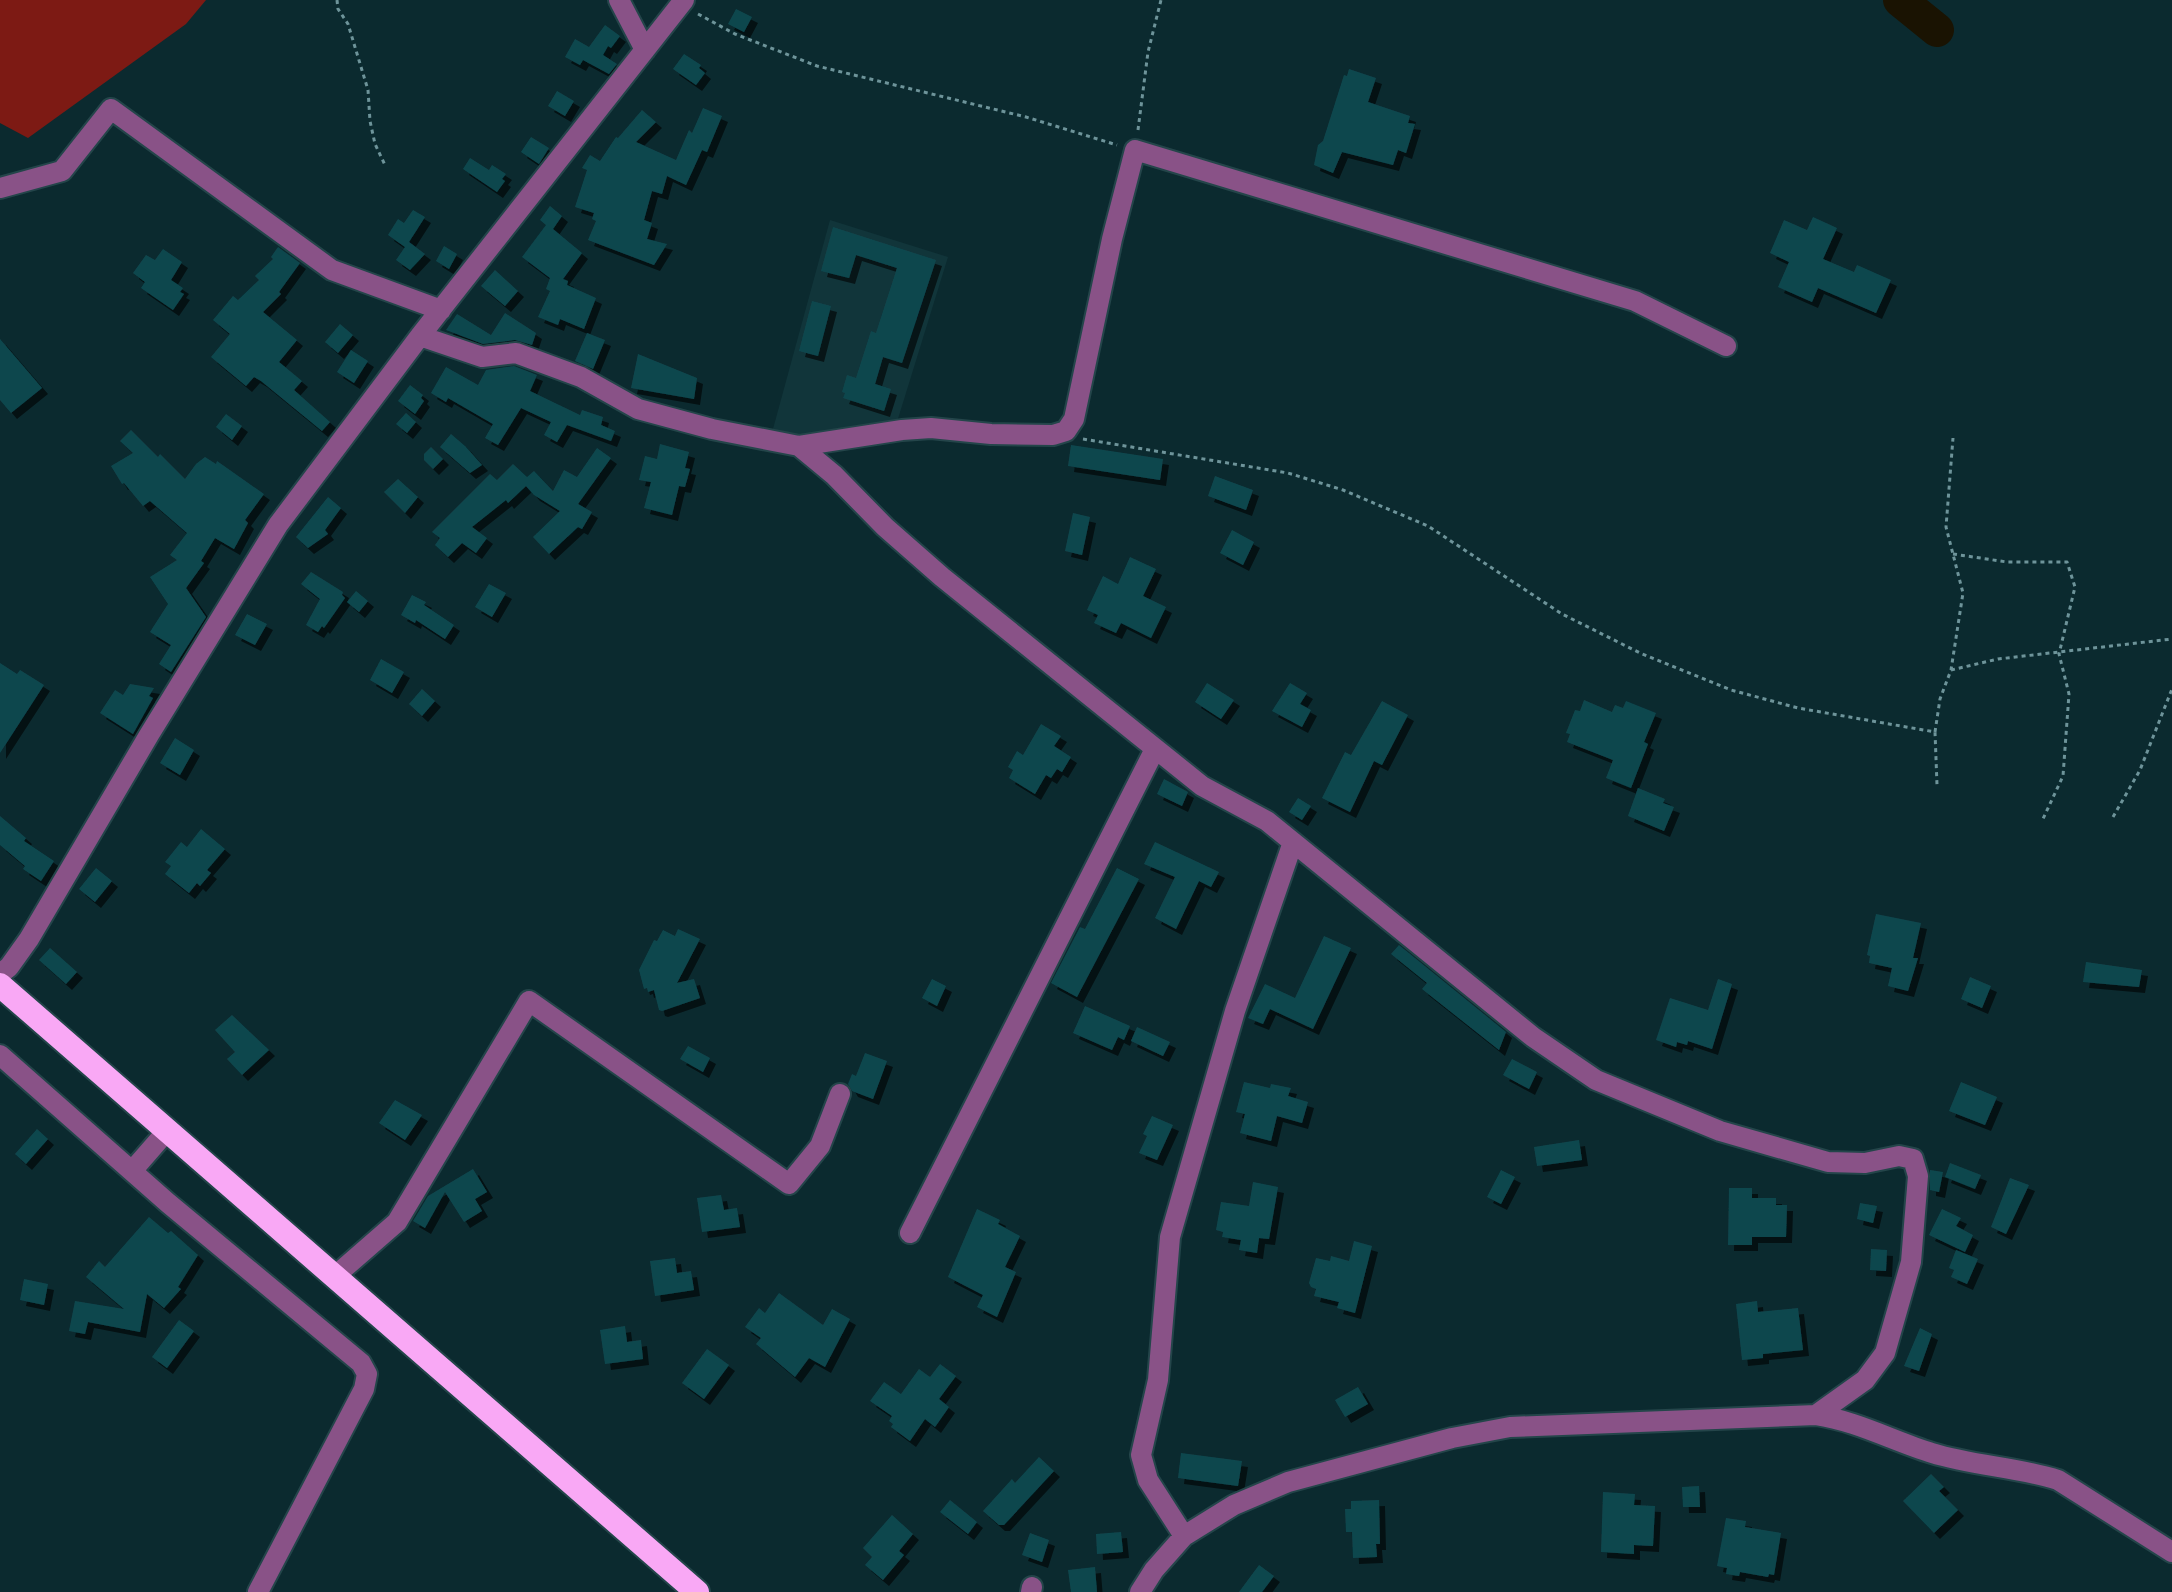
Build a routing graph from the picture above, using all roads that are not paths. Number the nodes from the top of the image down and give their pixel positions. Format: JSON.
{"nodes":[{"id":1,"x":619,"y":0,"type":"edge"},
{"id":2,"x":682,"y":2,"type":"edge"},
{"id":3,"x":645,"y":50,"type":"junction"},
{"id":4,"x":0,"y":188,"type":"edge"},
{"id":5,"x":441,"y":310,"type":"junction"},
{"id":6,"x":420,"y":336,"type":"junction"},
{"id":7,"x":1726,"y":346,"type":"dead end"},
{"id":8,"x":799,"y":446,"type":"junction"},
{"id":9,"x":1155,"y":749,"type":"junction"},
{"id":10,"x":1293,"y":842,"type":"junction"},
{"id":11,"x":0,"y":974,"type":"edge"},
{"id":12,"x":0,"y":985,"type":"edge"},
{"id":13,"x":0,"y":1055,"type":"edge"},
{"id":14,"x":840,"y":1094,"type":"dead end"},
{"id":15,"x":166,"y":1132,"type":"junction"},
{"id":16,"x":132,"y":1171,"type":"junction"},
{"id":17,"x":910,"y":1233,"type":"dead end"},
{"id":18,"x":335,"y":1276,"type":"junction"},
{"id":19,"x":1816,"y":1415,"type":"junction"},
{"id":20,"x":1184,"y":1536,"type":"junction"},
{"id":21,"x":2172,"y":1552,"type":"edge"},
{"id":22,"x":258,"y":1592,"type":"edge"},
{"id":23,"x":697,"y":1592,"type":"edge"},
{"id":24,"x":1140,"y":1592,"type":"edge"}],
"edges":[{"from":1,"to":3,"type":"street"},
{"from":2,"to":3,"type":"street"},
{"from":3,"to":5,"type":"street"},
{"from":4,"to":5,"type":"street"},
{"from":5,"to":6,"type":"street"},
{"from":6,"to":8,"type":"street"},
{"from":6,"to":11,"type":"street"},
{"from":7,"to":8,"type":"street"},
{"from":8,"to":9,"type":"street"},
{"from":9,"to":10,"type":"street"},
{"from":9,"to":17,"type":"street"},
{"from":10,"to":19,"type":"street"},
{"from":10,"to":20,"type":"street"},
{"from":12,"to":15,"type":"highway"},
{"from":13,"to":16,"type":"street"},
{"from":14,"to":18,"type":"street"},
{"from":15,"to":16,"type":"street"},
{"from":15,"to":18,"type":"highway"},
{"from":16,"to":22,"type":"street"},
{"from":18,"to":23,"type":"highway"},
{"from":19,"to":20,"type":"street"},
{"from":19,"to":21,"type":"street"},
{"from":20,"to":24,"type":"street"}]}
